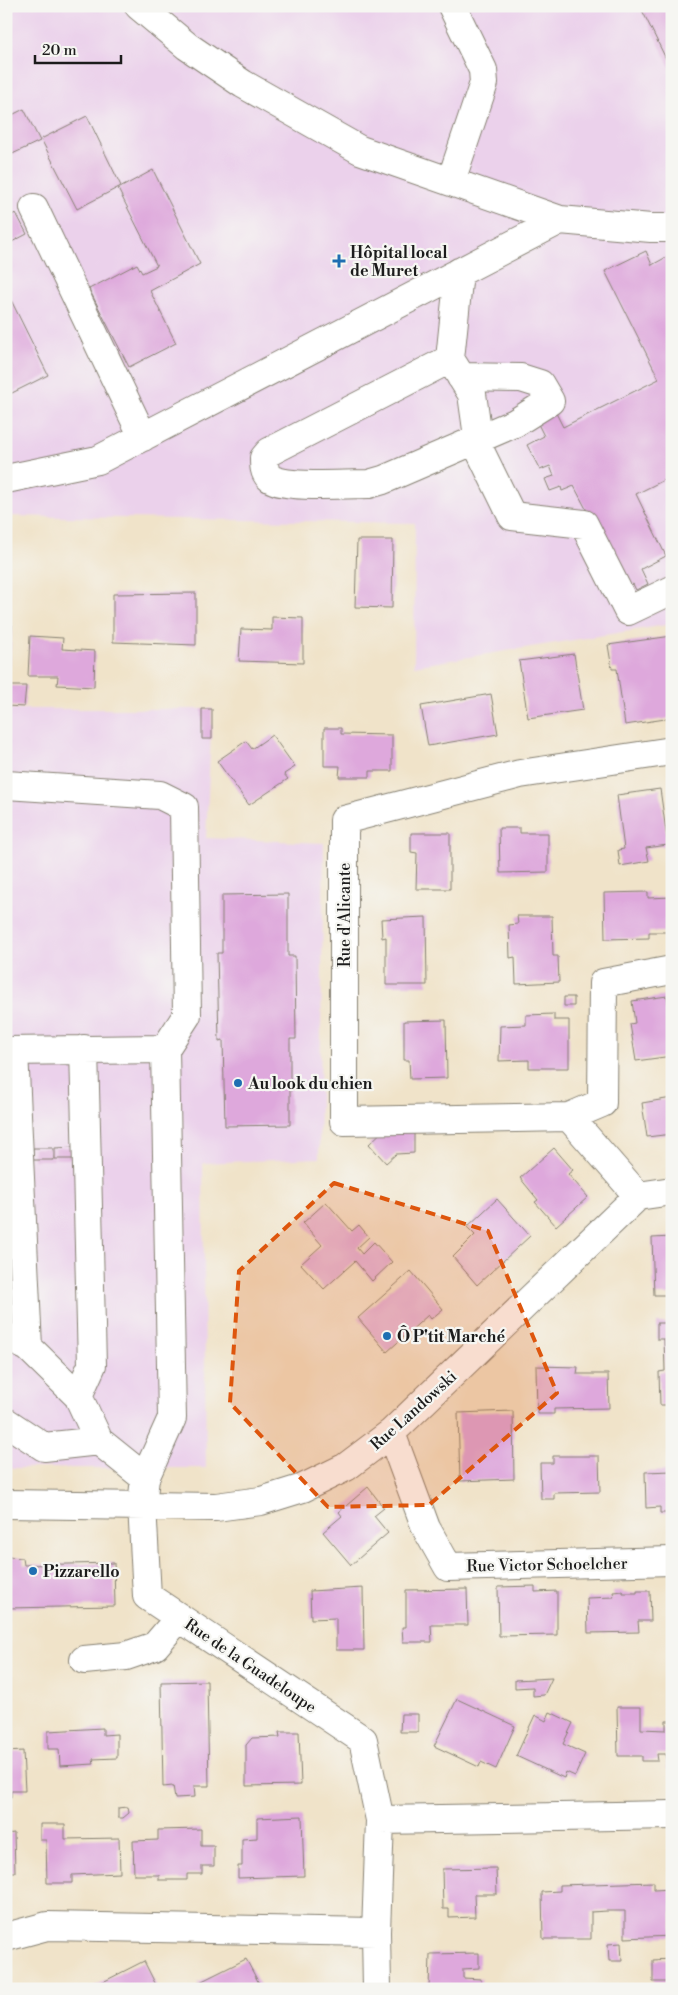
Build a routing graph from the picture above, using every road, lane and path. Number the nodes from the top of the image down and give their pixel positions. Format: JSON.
{"nodes":[{"id":1,"x":139,"y":6,"type":"edge"},
{"id":2,"x":461,"y":9,"type":"edge"},
{"id":3,"x":451,"y":181,"type":"junction"},
{"id":4,"x":34,"y":208,"type":"dead end"},
{"id":5,"x":560,"y":220,"type":"junction"},
{"id":6,"x":672,"y":228,"type":"edge"},
{"id":7,"x":459,"y":272,"type":"junction"},
{"id":8,"x":456,"y":368,"type":"junction"},
{"id":9,"x":143,"y":437,"type":"junction"},
{"id":10,"x":478,"y":437,"type":"junction"},
{"id":11,"x":6,"y":479,"type":"edge"},
{"id":12,"x":672,"y":590,"type":"edge"},
{"id":13,"x":672,"y":751,"type":"edge"},
{"id":14,"x":6,"y":784,"type":"edge"},
{"id":15,"x":672,"y":970,"type":"edge"},
{"id":16,"x":84,"y":1049,"type":"junction"},
{"id":17,"x":165,"y":1050,"type":"junction"},
{"id":18,"x":10,"y":1051,"type":"edge"},
{"id":19,"x":569,"y":1117,"type":"junction"},
{"id":20,"x":672,"y":1191,"type":"edge"},
{"id":21,"x":638,"y":1196,"type":"junction"},
{"id":22,"x":17,"y":1342,"type":"edge"},
{"id":23,"x":78,"y":1396,"type":"junction"},
{"id":24,"x":6,"y":1422,"type":"edge"},
{"id":25,"x":391,"y":1433,"type":"junction"},
{"id":26,"x":99,"y":1441,"type":"junction"},
{"id":27,"x":145,"y":1478,"type":"junction"},
{"id":28,"x":6,"y":1504,"type":"edge"},
{"id":29,"x":142,"y":1505,"type":"junction"},
{"id":30,"x":672,"y":1561,"type":"edge"},
{"id":31,"x":179,"y":1618,"type":"junction"},
{"id":32,"x":84,"y":1660,"type":"dead end"},
{"id":33,"x":672,"y":1815,"type":"edge"},
{"id":34,"x":380,"y":1820,"type":"junction"},
{"id":35,"x":376,"y":1932,"type":"junction"},
{"id":36,"x":6,"y":1938,"type":"edge"},
{"id":37,"x":377,"y":1989,"type":"edge"}],
"edges":[{"from":1,"to":3,"type":"street"},
{"from":2,"to":3,"type":"street"},
{"from":3,"to":5,"type":"street"},
{"from":4,"to":9,"type":"street"},
{"from":5,"to":6,"type":"street"},
{"from":5,"to":7,"type":"street"},
{"from":7,"to":8,"type":"street"},
{"from":7,"to":9,"type":"street"},
{"from":8,"to":10,"type":"street"},
{"from":8,"to":10,"type":"street"},
{"from":8,"to":10,"type":"street"},
{"from":9,"to":11,"type":"street"},
{"from":10,"to":12,"type":"street"},
{"from":13,"to":19,"type":"street","name":"Rue d'Alicante"},
{"from":14,"to":17,"type":"street"},
{"from":15,"to":19,"type":"street"},
{"from":16,"to":17,"type":"street"},
{"from":16,"to":18,"type":"street"},
{"from":16,"to":23,"type":"street"},
{"from":17,"to":27,"type":"street"},
{"from":18,"to":22,"type":"street"},
{"from":19,"to":21,"type":"street"},
{"from":20,"to":21,"type":"street"},
{"from":21,"to":25,"type":"street","name":"Rue Landowski"},
{"from":22,"to":23,"type":"street"},
{"from":23,"to":26,"type":"street"},
{"from":24,"to":26,"type":"street"},
{"from":25,"to":29,"type":"street","name":"Rue Landowski"},
{"from":25,"to":30,"type":"street","name":"Rue Victor Schoelcher"},
{"from":26,"to":27,"type":"street"},
{"from":27,"to":29,"type":"street"},
{"from":28,"to":29,"type":"street","name":"Rue Landowski"},
{"from":29,"to":31,"type":"street","name":"Rue de la Guadeloupe"},
{"from":31,"to":32,"type":"street"},
{"from":31,"to":34,"type":"street","name":"Rue de la Guadeloupe"},
{"from":33,"to":34,"type":"street"},
{"from":34,"to":35,"type":"street","name":"Rue de la Guadeloupe"},
{"from":35,"to":36,"type":"street"},
{"from":35,"to":37,"type":"street","name":"Rue de la Guadeloupe"}]}
